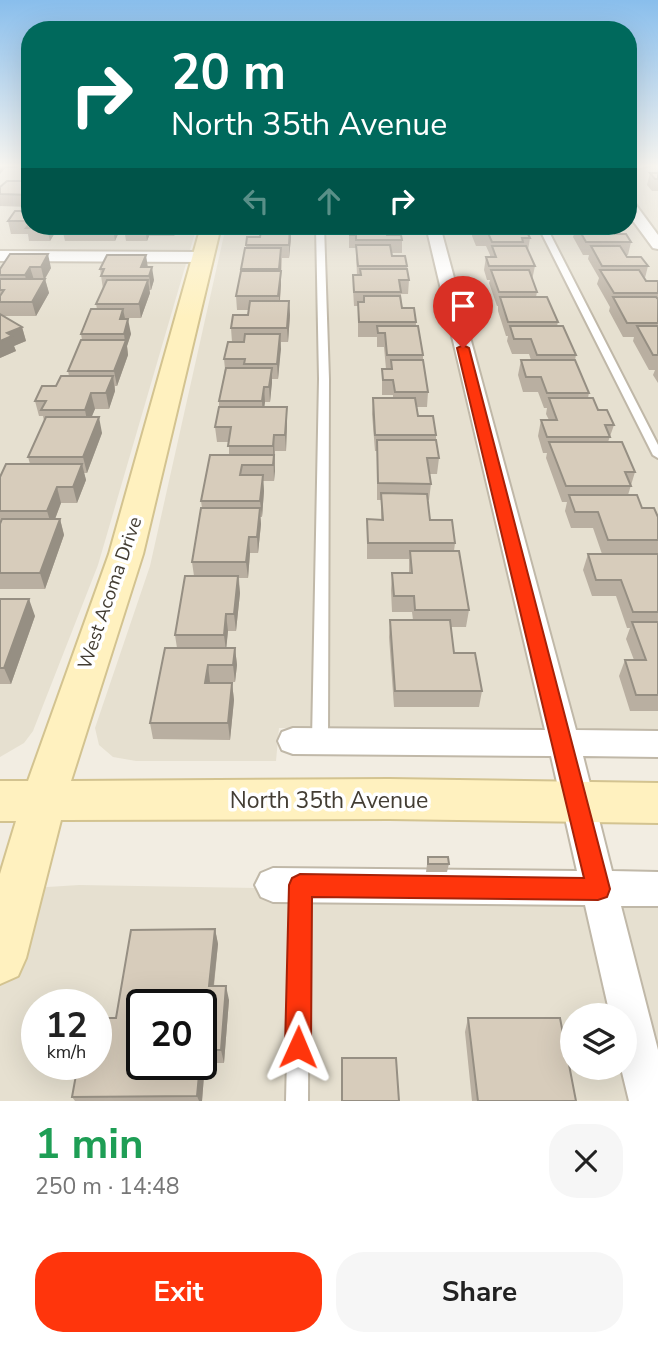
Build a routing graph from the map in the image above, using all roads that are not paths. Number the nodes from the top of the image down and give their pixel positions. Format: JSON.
{"nodes":[{"id":1,"x":637,"y":216,"type":"edge"},
{"id":2,"x":320,"y":235,"type":"edge"},
{"id":3,"x":435,"y":235,"type":"edge"},
{"id":4,"x":547,"y":235,"type":"edge"},
{"id":5,"x":207,"y":241,"type":"edge"},
{"id":6,"x":658,"y":245,"type":"edge"},
{"id":7,"x":0,"y":256,"type":"edge"},
{"id":8,"x":658,"y":456,"type":"edge"},
{"id":9,"x":307,"y":741,"type":"joint"},
{"id":10,"x":564,"y":744,"type":"junction"},
{"id":11,"x":658,"y":744,"type":"edge"},
{"id":12,"x":0,"y":801,"type":"edge"},
{"id":13,"x":44,"y":801,"type":"junction"},
{"id":14,"x":577,"y":802,"type":"junction"},
{"id":15,"x":658,"y":803,"type":"edge"},
{"id":16,"x":287,"y":885,"type":"joint"},
{"id":17,"x":598,"y":889,"type":"junction"},
{"id":18,"x":658,"y":889,"type":"edge"},
{"id":19,"x":0,"y":958,"type":"edge"},
{"id":20,"x":297,"y":1101,"type":"edge"},
{"id":21,"x":649,"y":1101,"type":"edge"}],
"edges":[{"from":1,"to":6,"type":"street"},
{"from":2,"to":9,"type":"lane"},
{"from":3,"to":10,"type":"street"},
{"from":4,"to":8,"type":"lane"},
{"from":5,"to":7,"type":"street"},
{"from":5,"to":13,"type":"street","name":"West Acoma Drive"},
{"from":9,"to":10,"type":"street"},
{"from":10,"to":11,"type":"street"},
{"from":10,"to":14,"type":"street"},
{"from":12,"to":13,"type":"street","name":"North 35th Avenue"},
{"from":13,"to":14,"type":"street","name":"North 35th Avenue"},
{"from":13,"to":19,"type":"street","name":"West Acoma Drive"},
{"from":14,"to":15,"type":"street","name":"North 35th Avenue"},
{"from":14,"to":17,"type":"street"},
{"from":16,"to":17,"type":"street"},
{"from":16,"to":20,"type":"lane"},
{"from":17,"to":18,"type":"street"},
{"from":17,"to":21,"type":"street"}]}
